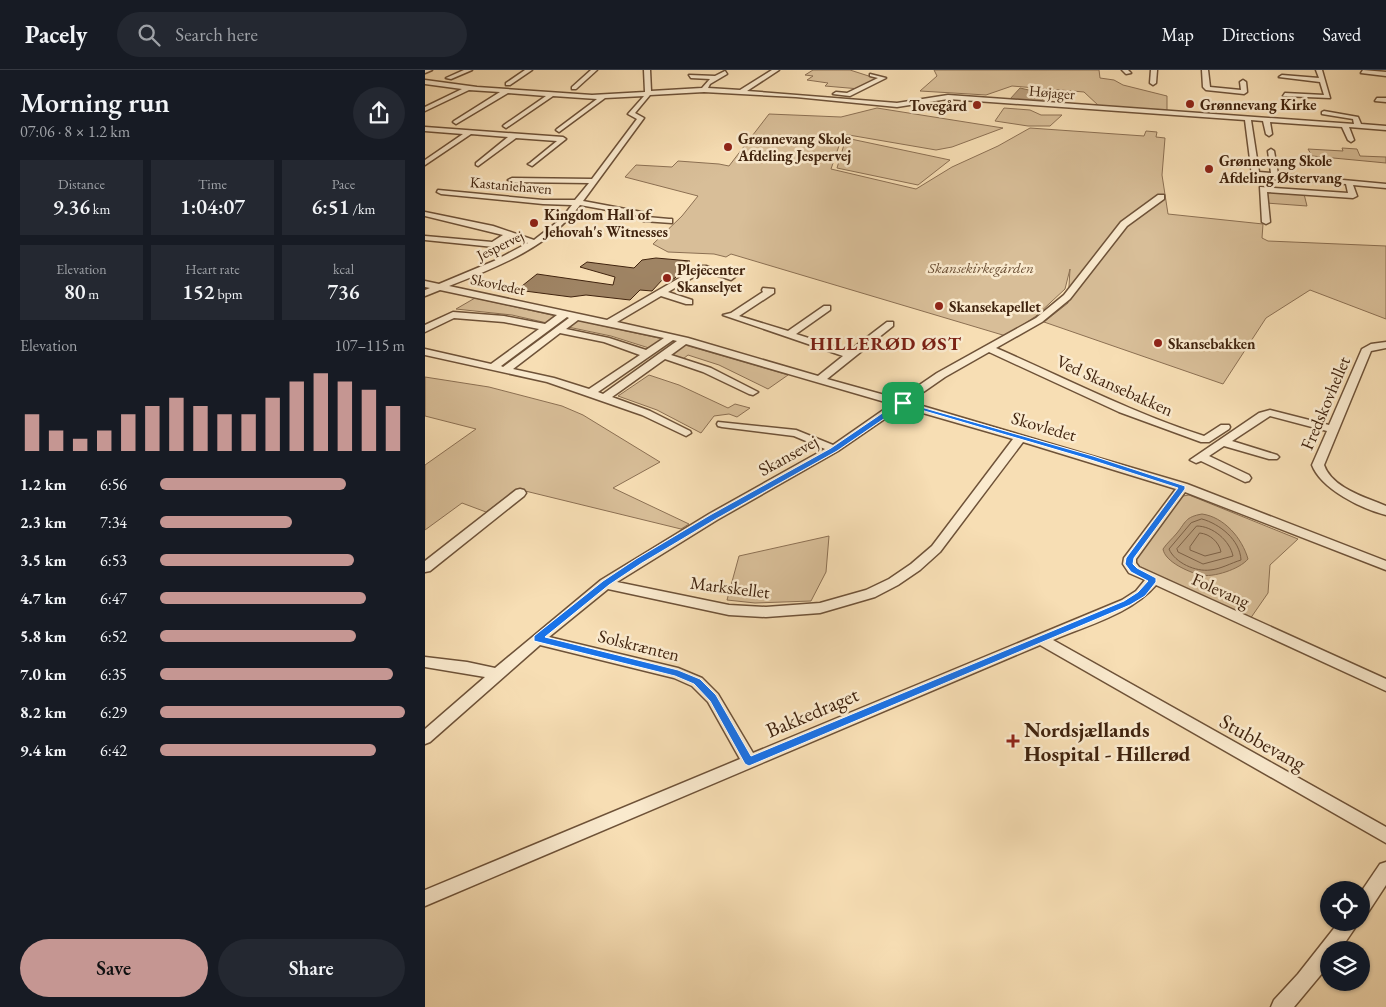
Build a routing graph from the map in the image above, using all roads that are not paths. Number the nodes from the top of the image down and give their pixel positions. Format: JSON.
{"nodes":[{"id":1,"x":429,"y":70,"type":"edge"},
{"id":2,"x":469,"y":70,"type":"edge"},
{"id":3,"x":529,"y":70,"type":"edge"},
{"id":4,"x":594,"y":70,"type":"edge"},
{"id":5,"x":647,"y":70,"type":"edge"},
{"id":6,"x":776,"y":70,"type":"edge"},
{"id":7,"x":1153,"y":70,"type":"edge"},
{"id":8,"x":1205,"y":70,"type":"edge"},
{"id":9,"x":1319,"y":70,"type":"edge"},
{"id":10,"x":425,"y":71,"type":"edge"},
{"id":11,"x":1363,"y":72,"type":"dead end"},
{"id":12,"x":1383,"y":72,"type":"edge"},
{"id":13,"x":725,"y":73,"type":"dead end"},
{"id":14,"x":872,"y":75,"type":"dead end"},
{"id":15,"x":691,"y":76,"type":"dead end"},
{"id":16,"x":1282,"y":77,"type":"dead end"},
{"id":17,"x":449,"y":78,"type":"dead end"},
{"id":18,"x":716,"y":78,"type":"junction"},
{"id":19,"x":1322,"y":80,"type":"junction"},
{"id":20,"x":1243,"y":82,"type":"dead end"},
{"id":21,"x":427,"y":83,"type":"edge"},
{"id":22,"x":1153,"y":83,"type":"dead end"},
{"id":23,"x":468,"y":88,"type":"junction"},
{"id":24,"x":507,"y":88,"type":"junction"},
{"id":25,"x":573,"y":88,"type":"dead end"},
{"id":26,"x":704,"y":90,"type":"junction"},
{"id":27,"x":649,"y":92,"type":"junction"},
{"id":28,"x":741,"y":92,"type":"junction"},
{"id":29,"x":814,"y":92,"type":"dead end"},
{"id":30,"x":552,"y":94,"type":"junction"},
{"id":31,"x":1285,"y":94,"type":"dead end"},
{"id":32,"x":603,"y":96,"type":"junction"},
{"id":33,"x":834,"y":96,"type":"junction"},
{"id":34,"x":1377,"y":100,"type":"dead end"},
{"id":35,"x":1386,"y":100,"type":"edge"},
{"id":36,"x":425,"y":109,"type":"edge"},
{"id":37,"x":1268,"y":110,"type":"dead end"},
{"id":38,"x":1325,"y":113,"type":"dead end"},
{"id":39,"x":1248,"y":119,"type":"junction"},
{"id":40,"x":1269,"y":120,"type":"junction"},
{"id":41,"x":456,"y":122,"type":"dead end"},
{"id":42,"x":505,"y":126,"type":"dead end"},
{"id":43,"x":1345,"y":126,"type":"junction"},
{"id":44,"x":1358,"y":126,"type":"junction"},
{"id":45,"x":1386,"y":128,"type":"edge"},
{"id":46,"x":425,"y":129,"type":"edge"},
{"id":47,"x":559,"y":130,"type":"dead end"},
{"id":48,"x":469,"y":133,"type":"junction"},
{"id":49,"x":1269,"y":134,"type":"dead end"},
{"id":50,"x":515,"y":136,"type":"junction"},
{"id":51,"x":1351,"y":140,"type":"dead end"},
{"id":52,"x":1271,"y":151,"type":"dead end"},
{"id":53,"x":425,"y":163,"type":"edge"},
{"id":54,"x":478,"y":164,"type":"dead end"},
{"id":55,"x":532,"y":164,"type":"dead end"},
{"id":56,"x":1275,"y":177,"type":"junction"},
{"id":57,"x":512,"y":180,"type":"dead end"},
{"id":58,"x":595,"y":181,"type":"junction"},
{"id":59,"x":1349,"y":182,"type":"junction"},
{"id":60,"x":1386,"y":186,"type":"edge"},
{"id":61,"x":441,"y":192,"type":"dead end"},
{"id":62,"x":1161,"y":197,"type":"dead end"},
{"id":63,"x":579,"y":203,"type":"junction"},
{"id":64,"x":425,"y":214,"type":"edge"},
{"id":65,"x":669,"y":221,"type":"dead end"},
{"id":66,"x":1266,"y":222,"type":"dead end"},
{"id":67,"x":509,"y":234,"type":"junction"},
{"id":68,"x":425,"y":238,"type":"edge"},
{"id":69,"x":535,"y":243,"type":"junction"},
{"id":70,"x":494,"y":244,"type":"junction"},
{"id":71,"x":516,"y":247,"type":"dead end"},
{"id":72,"x":731,"y":277,"type":"dead end"},
{"id":73,"x":425,"y":284,"type":"edge"},
{"id":74,"x":439,"y":287,"type":"junction"},
{"id":75,"x":766,"y":290,"type":"dead end"},
{"id":76,"x":425,"y":293,"type":"edge"},
{"id":77,"x":661,"y":293,"type":"junction"},
{"id":78,"x":689,"y":302,"type":"dead end"},
{"id":79,"x":827,"y":308,"type":"dead end"},
{"id":80,"x":565,"y":314,"type":"junction"},
{"id":81,"x":577,"y":316,"type":"junction"},
{"id":82,"x":609,"y":323,"type":"junction"},
{"id":83,"x":890,"y":324,"type":"dead end"},
{"id":84,"x":546,"y":328,"type":"junction"},
{"id":85,"x":425,"y":329,"type":"edge"},
{"id":86,"x":558,"y":330,"type":"junction"},
{"id":87,"x":789,"y":335,"type":"junction"},
{"id":88,"x":672,"y":337,"type":"junction"},
{"id":89,"x":685,"y":340,"type":"junction"},
{"id":90,"x":1386,"y":345,"type":"edge"},
{"id":91,"x":990,"y":349,"type":"junction"},
{"id":92,"x":425,"y":352,"type":"edge"},
{"id":93,"x":647,"y":354,"type":"junction"},
{"id":94,"x":850,"y":355,"type":"junction"},
{"id":95,"x":665,"y":356,"type":"junction"},
{"id":96,"x":493,"y":367,"type":"junction"},
{"id":97,"x":505,"y":370,"type":"junction"},
{"id":98,"x":819,"y":379,"type":"junction"},
{"id":99,"x":753,"y":392,"type":"dead end"},
{"id":100,"x":590,"y":394,"type":"junction"},
{"id":101,"x":604,"y":398,"type":"junction"},
{"id":102,"x":903,"y":403,"type":"junction"},
{"id":103,"x":722,"y":424,"type":"dead end"},
{"id":104,"x":1225,"y":427,"type":"dead end"},
{"id":105,"x":1332,"y":429,"type":"junction"},
{"id":106,"x":685,"y":433,"type":"dead end"},
{"id":107,"x":1020,"y":438,"type":"junction"},
{"id":108,"x":1223,"y":442,"type":"junction"},
{"id":109,"x":834,"y":449,"type":"junction"},
{"id":110,"x":1273,"y":457,"type":"dead end"},
{"id":111,"x":1245,"y":478,"type":"dead end"},
{"id":112,"x":1183,"y":487,"type":"junction"},
{"id":113,"x":521,"y":494,"type":"dead end"},
{"id":114,"x":1386,"y":511,"type":"edge"},
{"id":115,"x":1386,"y":566,"type":"edge"},
{"id":116,"x":425,"y":568,"type":"edge"},
{"id":117,"x":1153,"y":580,"type":"junction"},
{"id":118,"x":606,"y":583,"type":"junction"},
{"id":119,"x":537,"y":639,"type":"junction"},
{"id":120,"x":1041,"y":640,"type":"junction"},
{"id":121,"x":425,"y":662,"type":"edge"},
{"id":122,"x":498,"y":674,"type":"junction"},
{"id":123,"x":1386,"y":685,"type":"edge"},
{"id":124,"x":425,"y":738,"type":"edge"},
{"id":125,"x":749,"y":762,"type":"junction"},
{"id":126,"x":1386,"y":836,"type":"edge"},
{"id":127,"x":1386,"y":870,"type":"edge"},
{"id":128,"x":1370,"y":894,"type":"edge"},
{"id":129,"x":425,"y":898,"type":"edge"},
{"id":130,"x":1320,"y":962,"type":"edge"},
{"id":131,"x":1281,"y":1007,"type":"edge"}],
"edges":[{"from":1,"to":10,"type":"street"},
{"from":2,"to":17,"type":"street"},
{"from":3,"to":24,"type":"street"},
{"from":4,"to":25,"type":"street"},
{"from":5,"to":27,"type":"street"},
{"from":6,"to":28,"type":"street"},
{"from":7,"to":22,"type":"street"},
{"from":8,"to":20,"type":"street"},
{"from":9,"to":19,"type":"street"},
{"from":11,"to":12,"type":"street"},
{"from":13,"to":18,"type":"street"},
{"from":14,"to":33,"type":"street","name":"Højager"},
{"from":15,"to":18,"type":"street"},
{"from":16,"to":19,"type":"street"},
{"from":18,"to":26,"type":"street"},
{"from":19,"to":31,"type":"street"},
{"from":21,"to":23,"type":"street","name":"Højager"},
{"from":23,"to":24,"type":"street","name":"Højager"},
{"from":23,"to":36,"type":"street"},
{"from":24,"to":30,"type":"street","name":"Højager"},
{"from":24,"to":41,"type":"street"},
{"from":26,"to":27,"type":"street","name":"Højager"},
{"from":26,"to":28,"type":"street","name":"Højager"},
{"from":27,"to":32,"type":"street","name":"Højager"},
{"from":27,"to":58,"type":"street","name":"Jespervej"},
{"from":28,"to":33,"type":"street","name":"Højager"},
{"from":29,"to":33,"type":"street","name":"Højager"},
{"from":30,"to":32,"type":"street","name":"Højager"},
{"from":30,"to":42,"type":"street"},
{"from":32,"to":47,"type":"street"},
{"from":33,"to":39,"type":"street","name":"Højager"},
{"from":34,"to":35,"type":"street"},
{"from":37,"to":40,"type":"street"},
{"from":38,"to":44,"type":"street"},
{"from":39,"to":40,"type":"street","name":"Højager"},
{"from":39,"to":56,"type":"street"},
{"from":40,"to":43,"type":"street","name":"Højager"},
{"from":40,"to":49,"type":"street"},
{"from":43,"to":44,"type":"street","name":"Højager"},
{"from":43,"to":51,"type":"street"},
{"from":44,"to":45,"type":"street","name":"Højager"},
{"from":46,"to":48,"type":"street"},
{"from":48,"to":50,"type":"street"},
{"from":48,"to":53,"type":"street"},
{"from":50,"to":54,"type":"street"},
{"from":50,"to":55,"type":"street"},
{"from":52,"to":56,"type":"street"},
{"from":56,"to":59,"type":"street"},
{"from":57,"to":58,"type":"street"},
{"from":58,"to":63,"type":"street","name":"Jespervej"},
{"from":59,"to":60,"type":"street"},
{"from":59,"to":66,"type":"street"},
{"from":61,"to":63,"type":"street","name":"Kastaniehaven"},
{"from":62,"to":91,"type":"street","name":"Skansevej"},
{"from":63,"to":65,"type":"street","name":"Kastaniehaven"},
{"from":63,"to":69,"type":"street","name":"Jespervej"},
{"from":64,"to":67,"type":"street"},
{"from":67,"to":69,"type":"street"},
{"from":67,"to":70,"type":"street"},
{"from":68,"to":70,"type":"street"},
{"from":69,"to":74,"type":"street","name":"Jespervej"},
{"from":70,"to":71,"type":"street"},
{"from":72,"to":77,"type":"street"},
{"from":73,"to":74,"type":"street","name":"Skovledet"},
{"from":74,"to":76,"type":"street","name":"Jespervej"},
{"from":74,"to":80,"type":"street","name":"Skovledet"},
{"from":75,"to":87,"type":"street"},
{"from":77,"to":78,"type":"street"},
{"from":77,"to":82,"type":"street"},
{"from":79,"to":87,"type":"street"},
{"from":80,"to":81,"type":"street","name":"Skovledet"},
{"from":80,"to":84,"type":"street"},
{"from":81,"to":82,"type":"street","name":"Skovledet"},
{"from":81,"to":86,"type":"street"},
{"from":82,"to":88,"type":"street","name":"Skovledet"},
{"from":83,"to":94,"type":"street"},
{"from":84,"to":85,"type":"street","name":"Skovledet"},
{"from":84,"to":96,"type":"street"},
{"from":86,"to":93,"type":"street"},
{"from":86,"to":97,"type":"street"},
{"from":87,"to":94,"type":"street"},
{"from":88,"to":89,"type":"street","name":"Skovledet"},
{"from":88,"to":93,"type":"street"},
{"from":89,"to":95,"type":"street"},
{"from":89,"to":98,"type":"street","name":"Skovledet"},
{"from":90,"to":105,"type":"street","name":"Fredskovhellet"},
{"from":91,"to":102,"type":"street","name":"Skansevej"},
{"from":91,"to":104,"type":"street","name":"Ved Skansebakken"},
{"from":92,"to":96,"type":"street"},
{"from":93,"to":100,"type":"street"},
{"from":94,"to":98,"type":"street"},
{"from":95,"to":99,"type":"street"},
{"from":95,"to":101,"type":"street"},
{"from":96,"to":97,"type":"street"},
{"from":97,"to":100,"type":"street"},
{"from":98,"to":102,"type":"street","name":"Skovledet"},
{"from":100,"to":101,"type":"street"},
{"from":101,"to":106,"type":"street"},
{"from":102,"to":107,"type":"street","name":"Skovledet"},
{"from":102,"to":109,"type":"street","name":"Skansevej"},
{"from":103,"to":109,"type":"street"},
{"from":105,"to":108,"type":"street"},
{"from":105,"to":114,"type":"street","name":"Fredskovhellet"},
{"from":107,"to":112,"type":"street","name":"Skovledet"},
{"from":107,"to":118,"type":"street","name":"Markskellet"},
{"from":108,"to":110,"type":"street"},
{"from":108,"to":111,"type":"street"},
{"from":109,"to":118,"type":"street","name":"Skansevej"},
{"from":112,"to":115,"type":"street","name":"Skovledet"},
{"from":112,"to":117,"type":"street","name":"Folevang"},
{"from":113,"to":116,"type":"street"},
{"from":117,"to":120,"type":"street","name":"Bakkedraget"},
{"from":117,"to":123,"type":"street","name":"Folevang"},
{"from":118,"to":119,"type":"street","name":"Skansevej"},
{"from":119,"to":122,"type":"street","name":"Skansevej"},
{"from":119,"to":125,"type":"street","name":"Solskrænten"},
{"from":120,"to":125,"type":"street","name":"Bakkedraget"},
{"from":120,"to":126,"type":"street","name":"Stubbevang"},
{"from":121,"to":122,"type":"street"},
{"from":122,"to":124,"type":"street","name":"Skansevej"},
{"from":125,"to":129,"type":"street","name":"Bakkedraget"},
{"from":127,"to":128,"type":"street"},
{"from":130,"to":131,"type":"street"}]}
